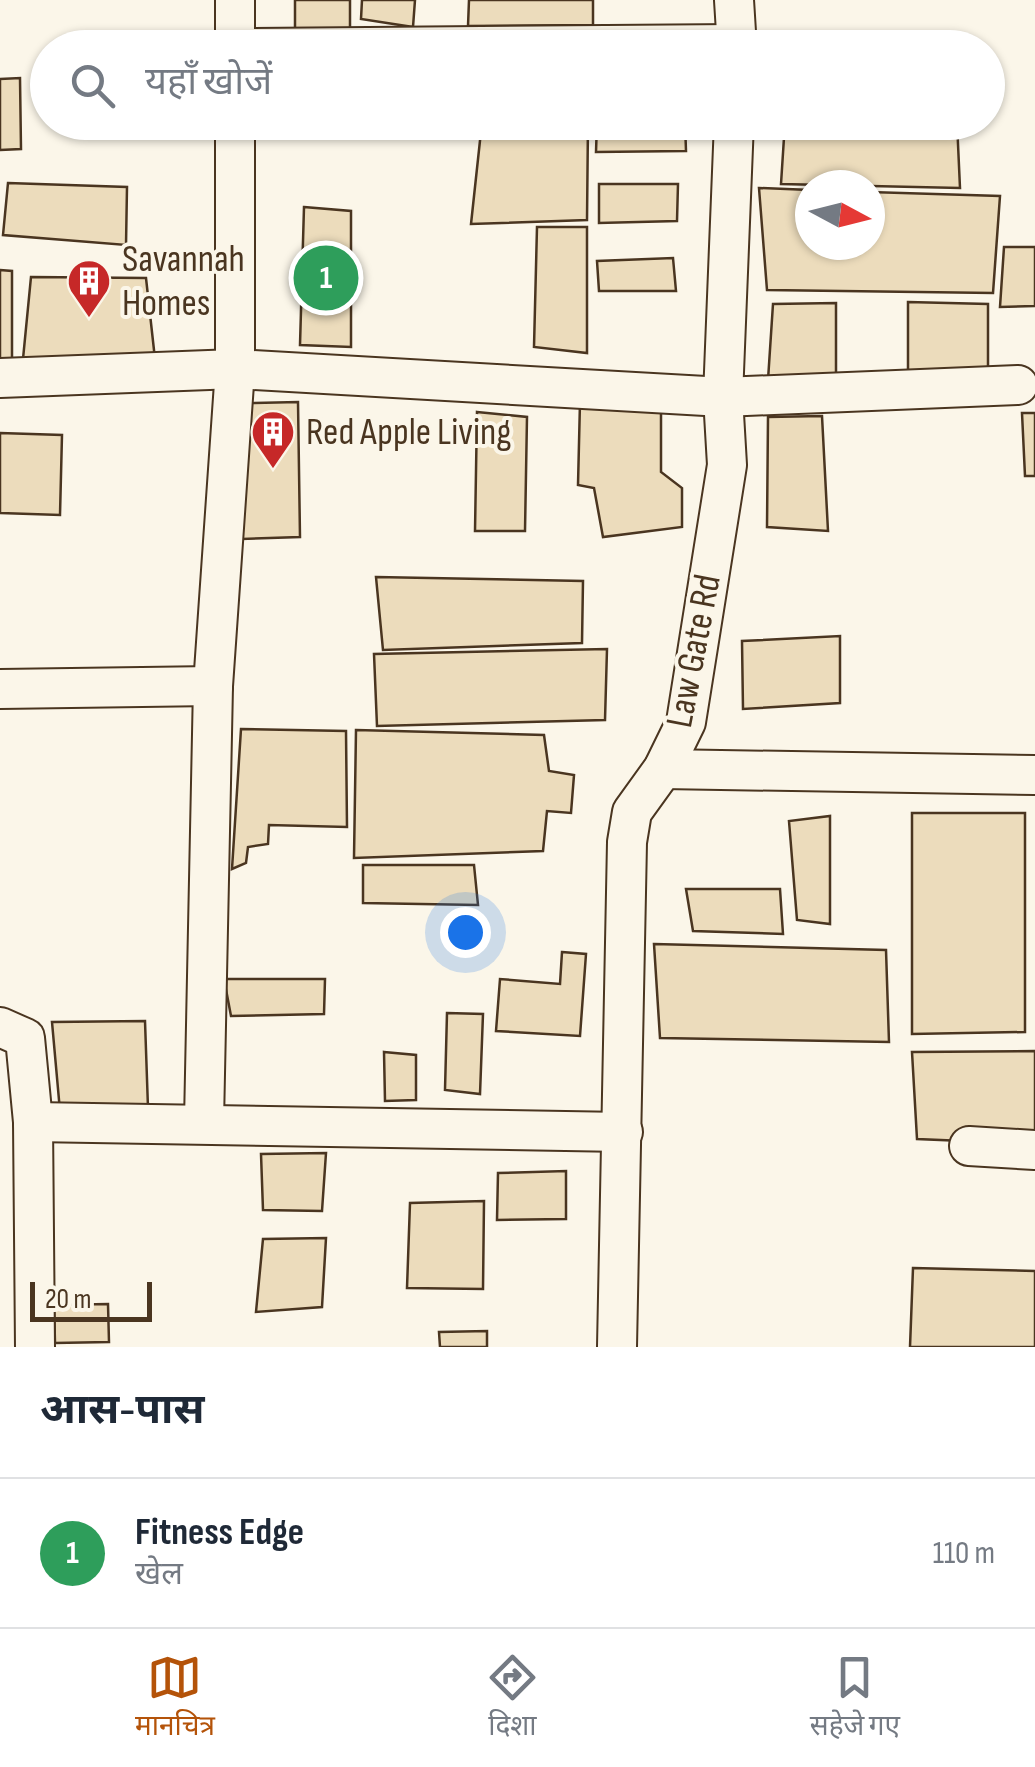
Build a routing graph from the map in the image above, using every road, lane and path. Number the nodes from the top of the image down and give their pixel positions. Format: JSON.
{"nodes":[{"id":1,"x":235,"y":0,"type":"edge"},
{"id":2,"x":734,"y":0,"type":"edge"},
{"id":3,"x":236,"y":30,"type":"edge"},
{"id":4,"x":736,"y":30,"type":"edge"},
{"id":5,"x":236,"y":140,"type":"edge"},
{"id":6,"x":733,"y":140,"type":"edge"},
{"id":7,"x":235,"y":369,"type":"junction"},
{"id":8,"x":0,"y":378,"type":"edge"},
{"id":9,"x":1018,"y":385,"type":"dead end"},
{"id":10,"x":722,"y":397,"type":"junction"},
{"id":11,"x":213,"y":686,"type":"junction"},
{"id":12,"x":0,"y":689,"type":"edge"},
{"id":13,"x":663,"y":768,"type":"junction"},
{"id":14,"x":1035,"y":775,"type":"edge"},
{"id":15,"x":0,"y":1028,"type":"edge"},
{"id":16,"x":33,"y":1122,"type":"junction"},
{"id":17,"x":204,"y":1122,"type":"junction"},
{"id":18,"x":623,"y":1132,"type":"junction"},
{"id":19,"x":969,"y":1146,"type":"dead end"},
{"id":20,"x":1035,"y":1150,"type":"edge"},
{"id":21,"x":35,"y":1347,"type":"edge"},
{"id":22,"x":617,"y":1347,"type":"edge"}],
"edges":[{"from":1,"to":3,"type":"street"},
{"from":2,"to":4,"type":"street"},
{"from":5,"to":7,"type":"street"},
{"from":6,"to":10,"type":"street","name":"Law Gate Rd"},
{"from":7,"to":8,"type":"street"},
{"from":7,"to":10,"type":"street"},
{"from":7,"to":11,"type":"street"},
{"from":9,"to":10,"type":"street"},
{"from":10,"to":13,"type":"street","name":"Law Gate Rd"},
{"from":11,"to":12,"type":"street"},
{"from":11,"to":17,"type":"street"},
{"from":13,"to":14,"type":"street"},
{"from":13,"to":18,"type":"street","name":"Law Gate Rd"},
{"from":15,"to":16,"type":"street"},
{"from":16,"to":17,"type":"street"},
{"from":16,"to":21,"type":"street"},
{"from":17,"to":18,"type":"street"},
{"from":18,"to":22,"type":"street","name":"Law Gate Rd"},
{"from":19,"to":20,"type":"street"}]}
